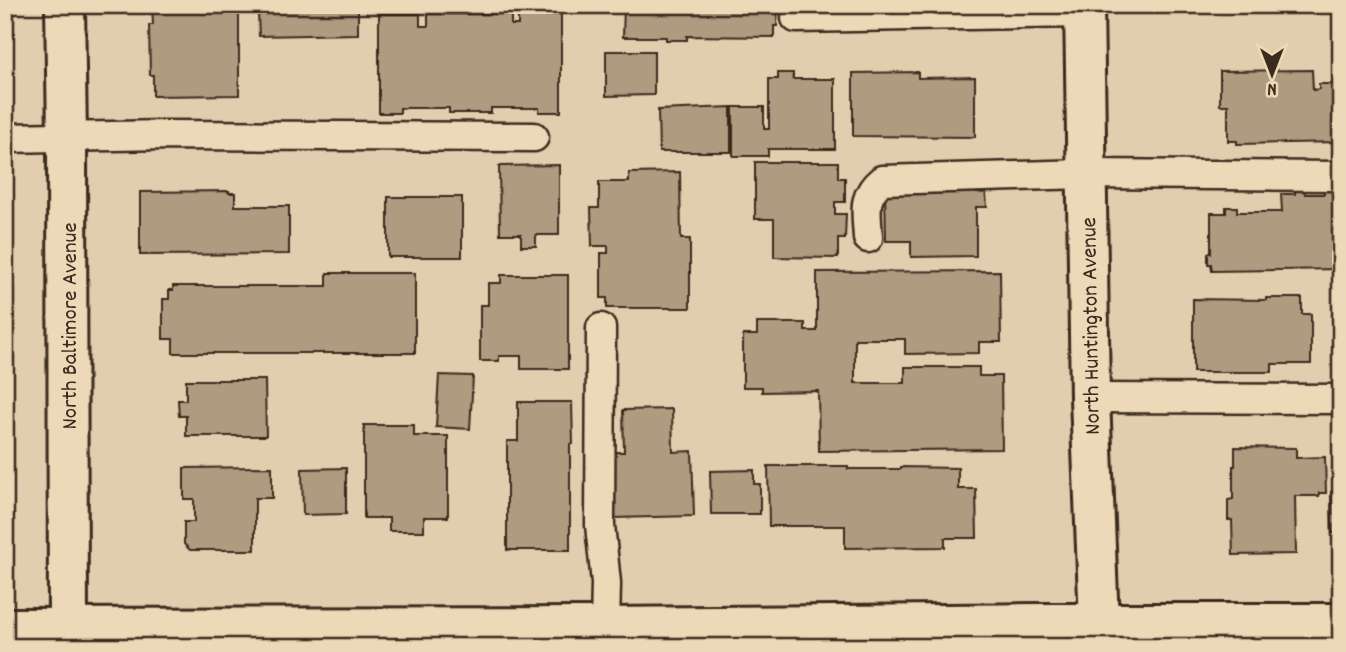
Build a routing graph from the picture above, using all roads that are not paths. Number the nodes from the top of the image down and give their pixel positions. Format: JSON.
{"nodes":[{"id":1,"x":65,"y":5,"type":"edge"},
{"id":2,"x":1084,"y":9,"type":"edge"},
{"id":3,"x":796,"y":18,"type":"dead end"},
{"id":4,"x":67,"y":137,"type":"junction"},
{"id":5,"x":534,"y":137,"type":"dead end"},
{"id":6,"x":5,"y":138,"type":"edge"},
{"id":7,"x":1086,"y":174,"type":"junction"},
{"id":8,"x":1341,"y":176,"type":"edge"},
{"id":9,"x":868,"y":238,"type":"dead end"},
{"id":10,"x":601,"y":327,"type":"dead end"},
{"id":11,"x":1090,"y":398,"type":"junction"},
{"id":12,"x":1341,"y":398,"type":"edge"},
{"id":13,"x":1341,"y":623,"type":"edge"},
{"id":14,"x":605,"y":627,"type":"junction"},
{"id":15,"x":5,"y":628,"type":"edge"},
{"id":16,"x":1099,"y":635,"type":"edge"},
{"id":17,"x":68,"y":637,"type":"edge"},
{"id":18,"x":563,"y":637,"type":"edge"}],
"edges":[{"from":1,"to":4,"type":"street","name":"North Baltimore Avenue"},
{"from":2,"to":3,"type":"lane"},
{"from":2,"to":7,"type":"street","name":"North Huntington Avenue"},
{"from":4,"to":5,"type":"lane"},
{"from":4,"to":6,"type":"lane"},
{"from":4,"to":17,"type":"street","name":"North Baltimore Avenue"},
{"from":7,"to":8,"type":"lane"},
{"from":7,"to":9,"type":"lane"},
{"from":7,"to":11,"type":"street","name":"North Huntington Avenue"},
{"from":10,"to":14,"type":"lane"},
{"from":11,"to":12,"type":"lane"},
{"from":11,"to":16,"type":"street","name":"North Huntington Avenue"},
{"from":13,"to":16,"type":"street"},
{"from":14,"to":16,"type":"street"},
{"from":14,"to":18,"type":"street"},
{"from":15,"to":17,"type":"street"},
{"from":17,"to":18,"type":"street"}]}
